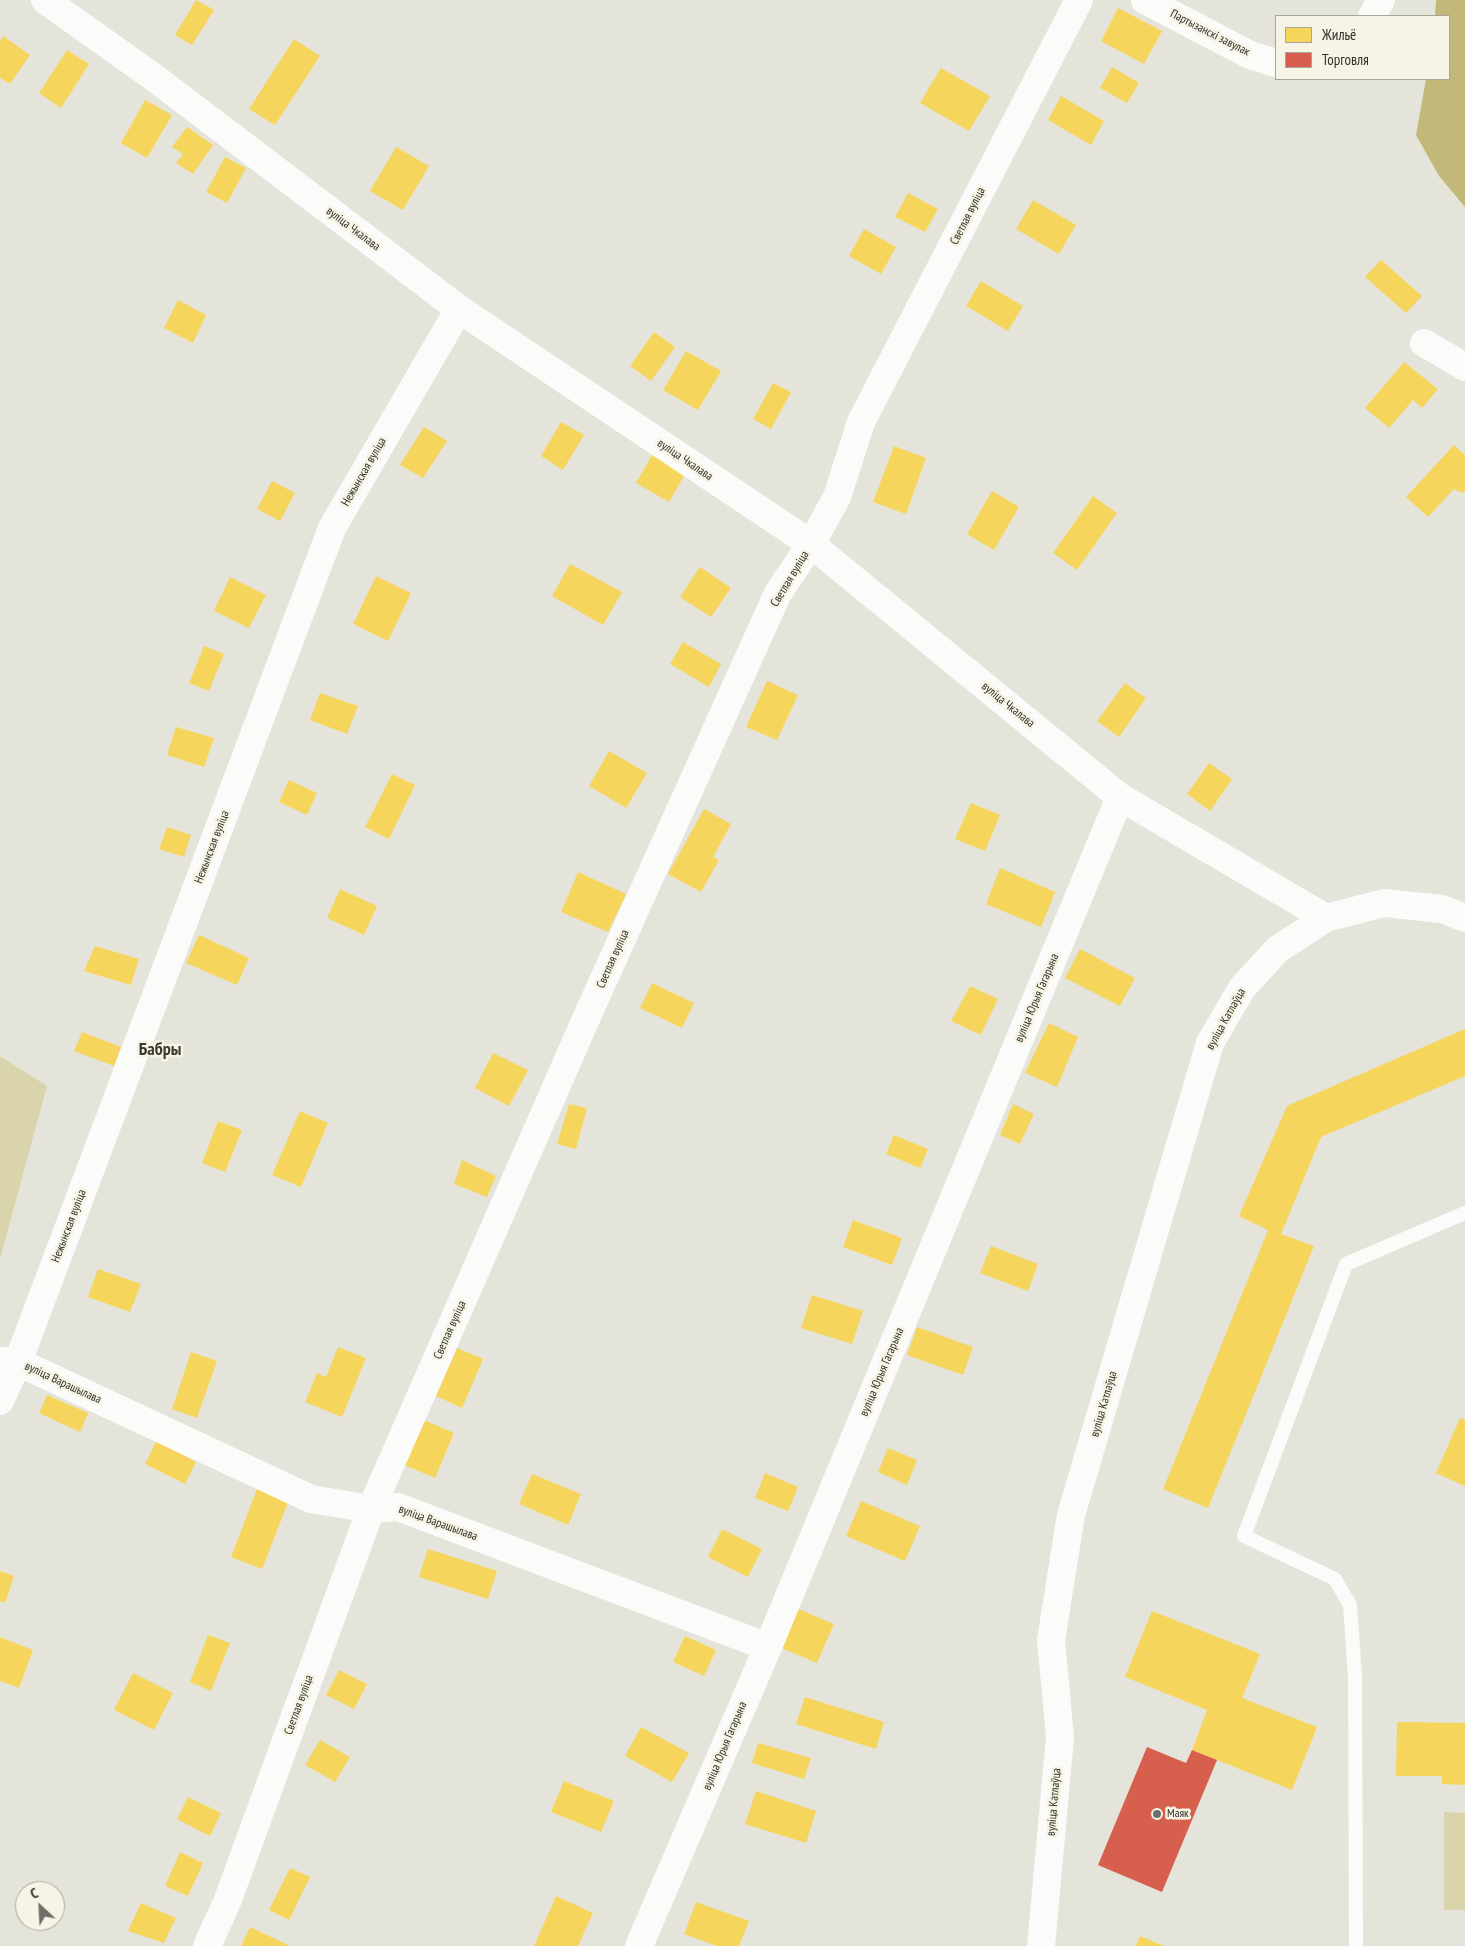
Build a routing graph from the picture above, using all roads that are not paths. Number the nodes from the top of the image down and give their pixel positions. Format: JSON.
{"nodes":[{"id":1,"x":45,"y":0,"type":"edge"},
{"id":2,"x":1079,"y":0,"type":"edge"},
{"id":3,"x":1145,"y":0,"type":"edge"},
{"id":4,"x":1381,"y":0,"type":"edge"},
{"id":5,"x":1373,"y":15,"type":"edge"},
{"id":6,"x":1275,"y":63,"type":"edge"},
{"id":7,"x":459,"y":309,"type":"junction"},
{"id":8,"x":1424,"y":343,"type":"dead end"},
{"id":9,"x":1465,"y":367,"type":"edge"},
{"id":10,"x":811,"y":544,"type":"junction"},
{"id":11,"x":1120,"y":797,"type":"junction"},
{"id":12,"x":1326,"y":918,"type":"junction"},
{"id":13,"x":1465,"y":918,"type":"edge"},
{"id":14,"x":1465,"y":1213,"type":"edge"},
{"id":15,"x":9,"y":1361,"type":"edge"},
{"id":16,"x":0,"y":1401,"type":"edge"},
{"id":17,"x":371,"y":1509,"type":"junction"},
{"id":18,"x":768,"y":1647,"type":"junction"},
{"id":19,"x":207,"y":1946,"type":"edge"},
{"id":20,"x":639,"y":1946,"type":"edge"},
{"id":21,"x":1042,"y":1946,"type":"edge"},
{"id":22,"x":1356,"y":1946,"type":"edge"}],
"edges":[{"from":1,"to":7,"type":"street","name":"вуліца Чкалава"},
{"from":2,"to":10,"type":"street","name":"Светлая вуліца"},
{"from":3,"to":6,"type":"street","name":"Партызанскі завулак"},
{"from":4,"to":5,"type":"street"},
{"from":7,"to":10,"type":"street","name":"вуліца Чкалава"},
{"from":7,"to":15,"type":"street","name":"Нежынская вуліца"},
{"from":8,"to":9,"type":"street"},
{"from":10,"to":11,"type":"street","name":"вуліца Чкалава"},
{"from":10,"to":17,"type":"street","name":"Светлая вуліца"},
{"from":11,"to":12,"type":"street","name":"вуліца Чкалава"},
{"from":11,"to":18,"type":"street","name":"вуліца Юрыя Гагарына"},
{"from":12,"to":13,"type":"street","name":"вуліца Катлаўца"},
{"from":12,"to":21,"type":"street","name":"вуліца Катлаўца"},
{"from":14,"to":22,"type":"lane"},
{"from":15,"to":16,"type":"street","name":"Нежынская вуліца"},
{"from":15,"to":17,"type":"street","name":"вуліца Варашылава"},
{"from":17,"to":18,"type":"street","name":"вуліца Варашылава"},
{"from":17,"to":19,"type":"street","name":"Светлая вуліца"},
{"from":18,"to":20,"type":"street","name":"вуліца Юрыя Гагарына"}]}
